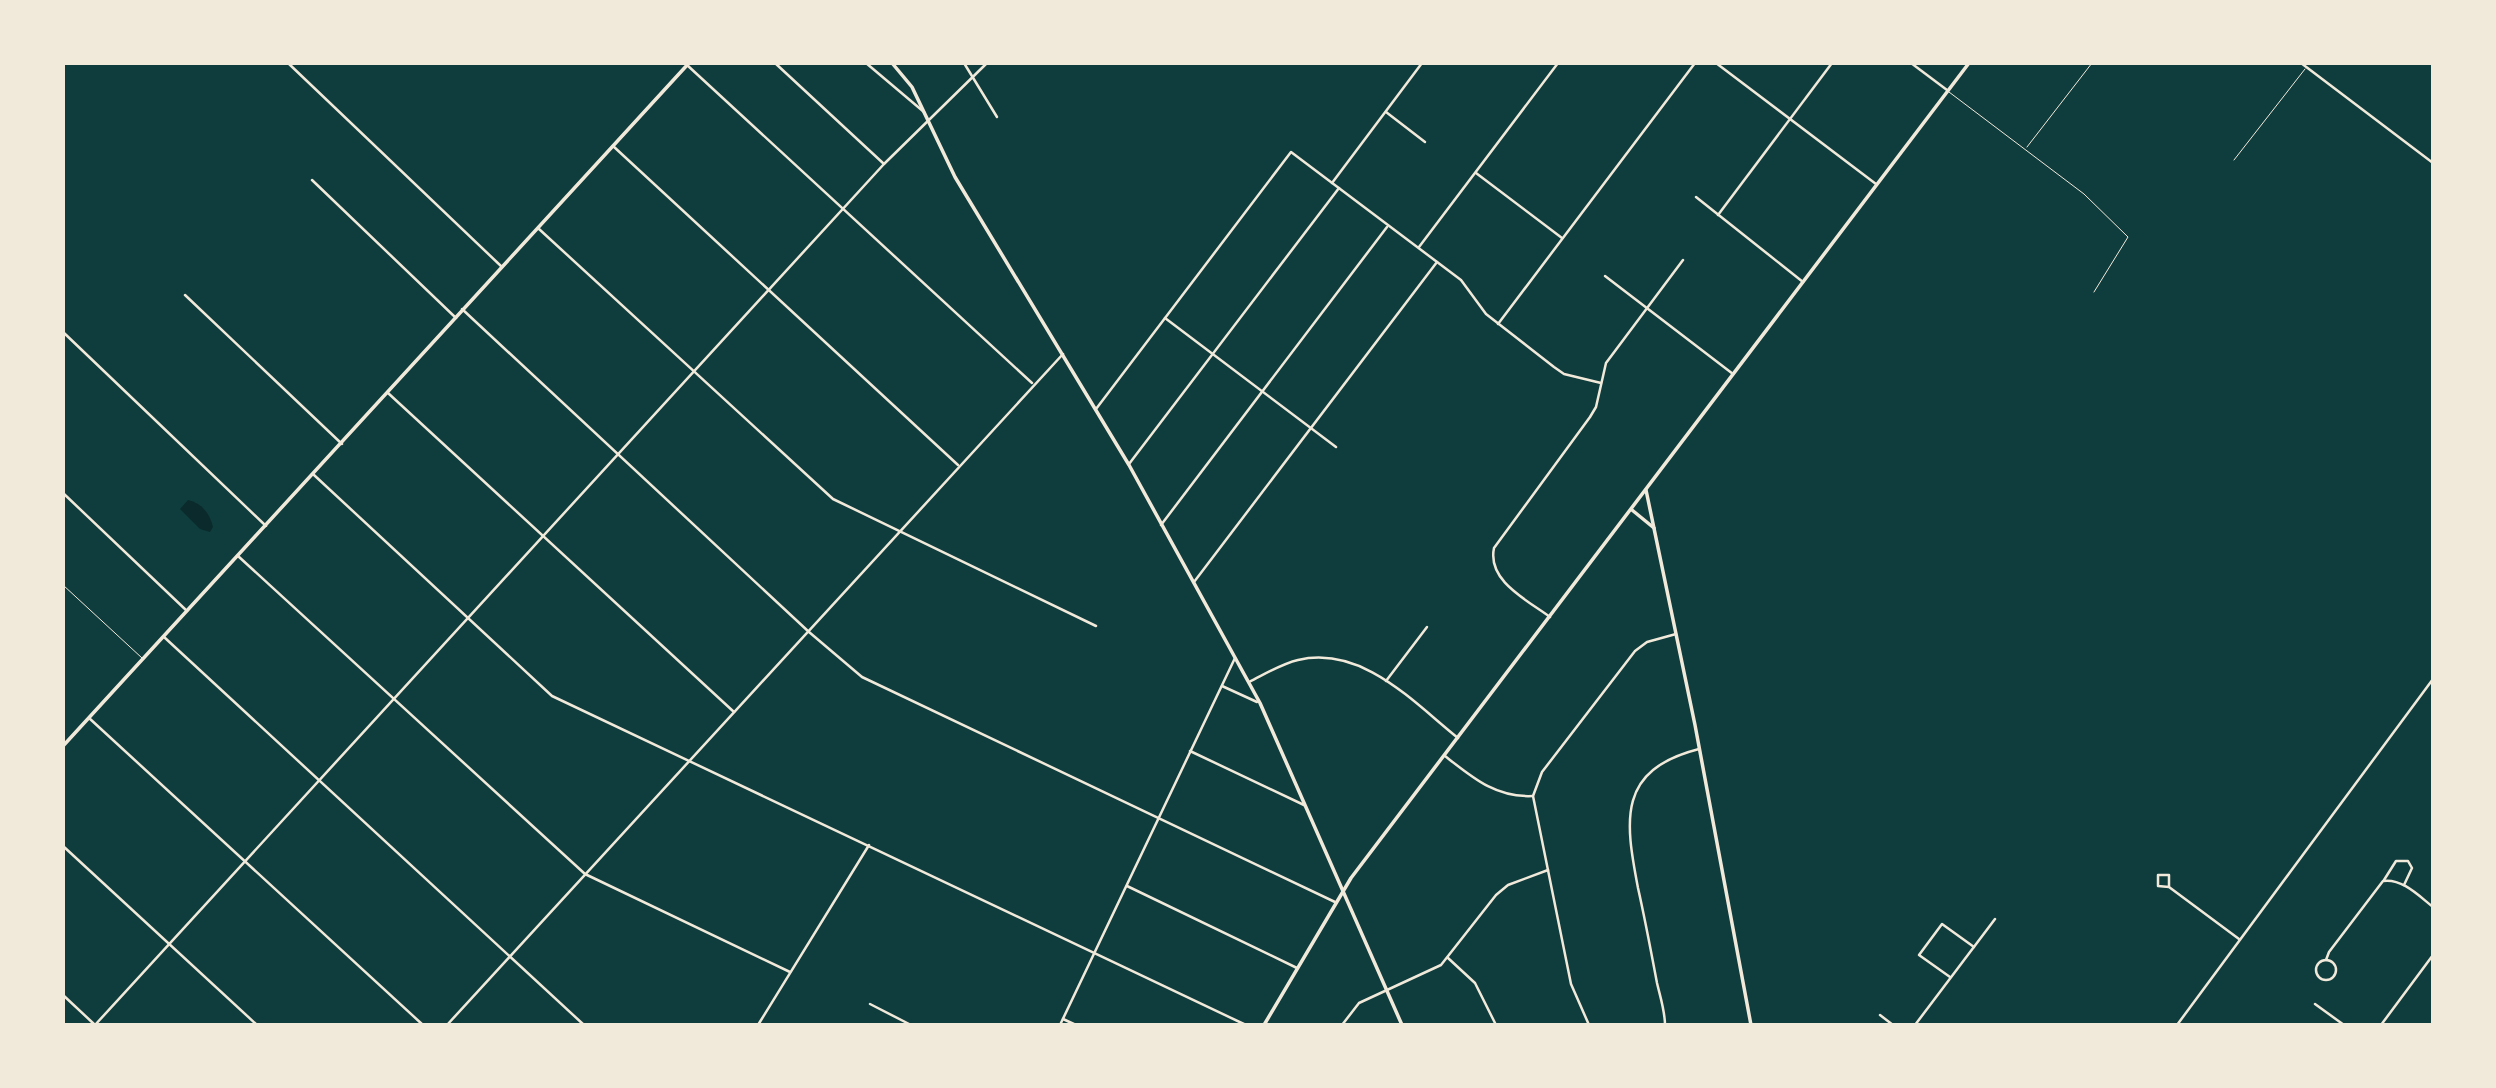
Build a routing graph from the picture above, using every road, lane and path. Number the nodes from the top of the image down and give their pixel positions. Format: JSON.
{"nodes":[{"id":1,"x":288,"y":63,"type":"edge"},
{"id":2,"x":775,"y":63,"type":"edge"},
{"id":3,"x":866,"y":63,"type":"edge"},
{"id":4,"x":892,"y":63,"type":"edge"},
{"id":5,"x":964,"y":63,"type":"edge"},
{"id":6,"x":987,"y":63,"type":"edge"},
{"id":7,"x":1422,"y":63,"type":"edge"},
{"id":8,"x":1558,"y":63,"type":"edge"},
{"id":9,"x":1695,"y":63,"type":"edge"},
{"id":10,"x":1716,"y":63,"type":"edge"},
{"id":11,"x":1832,"y":63,"type":"edge"},
{"id":12,"x":1911,"y":63,"type":"edge"},
{"id":13,"x":1969,"y":63,"type":"edge"},
{"id":14,"x":2092,"y":63,"type":"edge"},
{"id":15,"x":2301,"y":63,"type":"edge"},
{"id":16,"x":2311,"y":63,"type":"edge"},
{"id":17,"x":688,"y":64,"type":"edge"},
{"id":18,"x":2307,"y":68,"type":"junction"},
{"id":19,"x":972,"y":77,"type":"junction"},
{"id":20,"x":1948,"y":91,"type":"junction"},
{"id":21,"x":924,"y":112,"type":"junction"},
{"id":22,"x":1385,"y":112,"type":"junction"},
{"id":23,"x":997,"y":117,"type":"dead end"},
{"id":24,"x":1790,"y":118,"type":"junction"},
{"id":25,"x":927,"y":119,"type":"junction"},
{"id":26,"x":1425,"y":142,"type":"dead end"},
{"id":27,"x":613,"y":146,"type":"junction"},
{"id":28,"x":2026,"y":149,"type":"junction"},
{"id":29,"x":2234,"y":160,"type":"dead end"},
{"id":30,"x":2433,"y":163,"type":"edge"},
{"id":31,"x":884,"y":164,"type":"junction"},
{"id":32,"x":1476,"y":173,"type":"junction"},
{"id":33,"x":312,"y":180,"type":"dead end"},
{"id":34,"x":1332,"y":183,"type":"junction"},
{"id":35,"x":1877,"y":184,"type":"junction"},
{"id":36,"x":1339,"y":188,"type":"junction"},
{"id":37,"x":1696,"y":197,"type":"dead end"},
{"id":38,"x":844,"y":208,"type":"junction"},
{"id":39,"x":1717,"y":215,"type":"junction"},
{"id":40,"x":1388,"y":226,"type":"junction"},
{"id":41,"x":538,"y":229,"type":"junction"},
{"id":42,"x":1562,"y":238,"type":"junction"},
{"id":43,"x":1418,"y":248,"type":"junction"},
{"id":44,"x":1683,"y":260,"type":"dead end"},
{"id":45,"x":1437,"y":262,"type":"junction"},
{"id":46,"x":502,"y":267,"type":"junction"},
{"id":47,"x":1605,"y":276,"type":"dead end"},
{"id":48,"x":1803,"y":282,"type":"junction"},
{"id":49,"x":769,"y":290,"type":"junction"},
{"id":50,"x":2094,"y":292,"type":"dead end"},
{"id":51,"x":185,"y":295,"type":"dead end"},
{"id":52,"x":1647,"y":308,"type":"junction"},
{"id":53,"x":462,"y":309,"type":"junction"},
{"id":54,"x":456,"y":318,"type":"junction"},
{"id":55,"x":1165,"y":318,"type":"junction"},
{"id":56,"x":1498,"y":324,"type":"junction"},
{"id":57,"x":63,"y":332,"type":"edge"},
{"id":58,"x":1063,"y":354,"type":"junction"},
{"id":59,"x":1213,"y":354,"type":"junction"},
{"id":60,"x":695,"y":372,"type":"junction"},
{"id":61,"x":1734,"y":374,"type":"junction"},
{"id":62,"x":1033,"y":383,"type":"junction"},
{"id":63,"x":1601,"y":383,"type":"junction"},
{"id":64,"x":1261,"y":391,"type":"junction"},
{"id":65,"x":388,"y":393,"type":"junction"},
{"id":66,"x":1096,"y":410,"type":"junction"},
{"id":67,"x":1311,"y":429,"type":"junction"},
{"id":68,"x":342,"y":444,"type":"junction"},
{"id":69,"x":1336,"y":447,"type":"dead end"},
{"id":70,"x":620,"y":455,"type":"junction"},
{"id":71,"x":1129,"y":465,"type":"junction"},
{"id":72,"x":958,"y":466,"type":"junction"},
{"id":73,"x":314,"y":475,"type":"junction"},
{"id":74,"x":1646,"y":490,"type":"junction"},
{"id":75,"x":63,"y":493,"type":"edge"},
{"id":76,"x":1632,"y":510,"type":"junction"},
{"id":77,"x":1161,"y":525,"type":"junction"},
{"id":78,"x":266,"y":526,"type":"junction"},
{"id":79,"x":1655,"y":529,"type":"junction"},
{"id":80,"x":900,"y":531,"type":"junction"},
{"id":81,"x":544,"y":537,"type":"junction"},
{"id":82,"x":238,"y":556,"type":"junction"},
{"id":83,"x":1194,"y":582,"type":"junction"},
{"id":84,"x":63,"y":585,"type":"edge"},
{"id":85,"x":187,"y":611,"type":"junction"},
{"id":86,"x":1550,"y":617,"type":"junction"},
{"id":87,"x":469,"y":619,"type":"junction"},
{"id":88,"x":1096,"y":626,"type":"dead end"},
{"id":89,"x":1427,"y":627,"type":"dead end"},
{"id":90,"x":809,"y":632,"type":"junction"},
{"id":91,"x":1676,"y":634,"type":"junction"},
{"id":92,"x":164,"y":637,"type":"junction"},
{"id":93,"x":1235,"y":658,"type":"junction"},
{"id":94,"x":144,"y":660,"type":"junction"},
{"id":95,"x":2433,"y":680,"type":"edge"},
{"id":96,"x":1385,"y":681,"type":"junction"},
{"id":97,"x":1249,"y":682,"type":"junction"},
{"id":98,"x":1222,"y":686,"type":"junction"},
{"id":99,"x":395,"y":700,"type":"junction"},
{"id":100,"x":1261,"y":703,"type":"junction"},
{"id":101,"x":734,"y":712,"type":"junction"},
{"id":102,"x":89,"y":718,"type":"junction"},
{"id":103,"x":1458,"y":738,"type":"junction"},
{"id":104,"x":63,"y":746,"type":"edge"},
{"id":105,"x":1699,"y":749,"type":"junction"},
{"id":106,"x":1190,"y":751,"type":"junction"},
{"id":107,"x":1445,"y":756,"type":"junction"},
{"id":108,"x":689,"y":761,"type":"junction"},
{"id":109,"x":320,"y":780,"type":"junction"},
{"id":110,"x":1533,"y":796,"type":"junction"},
{"id":111,"x":1305,"y":806,"type":"junction"},
{"id":112,"x":1158,"y":817,"type":"junction"},
{"id":113,"x":869,"y":845,"type":"junction"},
{"id":114,"x":63,"y":846,"type":"edge"},
{"id":115,"x":245,"y":863,"type":"junction"},
{"id":116,"x":1548,"y":870,"type":"junction"},
{"id":117,"x":585,"y":874,"type":"junction"},
{"id":118,"x":2384,"y":881,"type":"junction"},
{"id":119,"x":2404,"y":885,"type":"junction"},
{"id":120,"x":1126,"y":886,"type":"junction"},
{"id":121,"x":2169,"y":887,"type":"junction"},
{"id":122,"x":1343,"y":889,"type":"junction"},
{"id":123,"x":1335,"y":903,"type":"junction"},
{"id":124,"x":2433,"y":907,"type":"edge"},
{"id":125,"x":1995,"y":919,"type":"dead end"},
{"id":126,"x":2240,"y":940,"type":"junction"},
{"id":127,"x":169,"y":944,"type":"junction"},
{"id":128,"x":1974,"y":947,"type":"junction"},
{"id":129,"x":1094,"y":953,"type":"junction"},
{"id":130,"x":2433,"y":955,"type":"edge"},
{"id":131,"x":510,"y":956,"type":"junction"},
{"id":132,"x":1448,"y":957,"type":"junction"},
{"id":133,"x":2326,"y":960,"type":"junction"},
{"id":134,"x":1297,"y":968,"type":"junction"},
{"id":135,"x":790,"y":972,"type":"junction"},
{"id":136,"x":1951,"y":978,"type":"junction"},
{"id":137,"x":1387,"y":991,"type":"junction"},
{"id":138,"x":63,"y":995,"type":"edge"},
{"id":139,"x":870,"y":1004,"type":"dead end"},
{"id":140,"x":2315,"y":1004,"type":"dead end"},
{"id":141,"x":1880,"y":1015,"type":"dead end"},
{"id":142,"x":1063,"y":1019,"type":"junction"},
{"id":143,"x":95,"y":1025,"type":"edge"},
{"id":144,"x":257,"y":1025,"type":"edge"},
{"id":145,"x":423,"y":1025,"type":"edge"},
{"id":146,"x":447,"y":1025,"type":"edge"},
{"id":147,"x":584,"y":1025,"type":"edge"},
{"id":148,"x":758,"y":1025,"type":"edge"},
{"id":149,"x":911,"y":1025,"type":"edge"},
{"id":150,"x":1060,"y":1025,"type":"edge"},
{"id":151,"x":1076,"y":1025,"type":"edge"},
{"id":152,"x":1246,"y":1025,"type":"edge"},
{"id":153,"x":1264,"y":1025,"type":"edge"},
{"id":154,"x":1342,"y":1025,"type":"edge"},
{"id":155,"x":1402,"y":1025,"type":"edge"},
{"id":156,"x":1496,"y":1025,"type":"edge"},
{"id":157,"x":1589,"y":1025,"type":"edge"},
{"id":158,"x":1665,"y":1025,"type":"edge"},
{"id":159,"x":1751,"y":1025,"type":"edge"},
{"id":160,"x":1893,"y":1025,"type":"edge"},
{"id":161,"x":1915,"y":1025,"type":"edge"},
{"id":162,"x":2177,"y":1025,"type":"edge"},
{"id":163,"x":2344,"y":1025,"type":"edge"},
{"id":164,"x":2381,"y":1025,"type":"edge"}],
"edges":[{"from":1,"to":46,"type":"street"},
{"from":2,"to":31,"type":"street"},
{"from":3,"to":21,"type":"street"},
{"from":4,"to":21,"type":"street"},
{"from":5,"to":19,"type":"street"},
{"from":6,"to":19,"type":"street"},
{"from":7,"to":22,"type":"street"},
{"from":8,"to":32,"type":"street"},
{"from":9,"to":42,"type":"street"},
{"from":10,"to":24,"type":"street"},
{"from":11,"to":24,"type":"street"},
{"from":12,"to":20,"type":"street"},
{"from":13,"to":20,"type":"street"},
{"from":14,"to":28,"type":"lane"},
{"from":15,"to":18,"type":"street"},
{"from":16,"to":18,"type":"street"},
{"from":17,"to":27,"type":"street"},
{"from":17,"to":38,"type":"street"},
{"from":18,"to":29,"type":"lane"},
{"from":18,"to":30,"type":"street"},
{"from":19,"to":23,"type":"street"},
{"from":19,"to":25,"type":"street"},
{"from":20,"to":28,"type":"lane"},
{"from":20,"to":35,"type":"street"},
{"from":21,"to":25,"type":"street"},
{"from":22,"to":26,"type":"street"},
{"from":22,"to":34,"type":"street"},
{"from":24,"to":35,"type":"street"},
{"from":24,"to":39,"type":"street"},
{"from":25,"to":31,"type":"street"},
{"from":25,"to":58,"type":"street"},
{"from":27,"to":41,"type":"street"},
{"from":27,"to":49,"type":"street"},
{"from":28,"to":50,"type":"lane"},
{"from":31,"to":38,"type":"street"},
{"from":32,"to":42,"type":"street"},
{"from":32,"to":43,"type":"street"},
{"from":33,"to":54,"type":"street"},
{"from":34,"to":36,"type":"street"},
{"from":34,"to":55,"type":"street"},
{"from":35,"to":48,"type":"street"},
{"from":36,"to":40,"type":"street"},
{"from":36,"to":59,"type":"street"},
{"from":37,"to":39,"type":"street"},
{"from":38,"to":49,"type":"street"},
{"from":38,"to":62,"type":"street"},
{"from":39,"to":48,"type":"street"},
{"from":40,"to":43,"type":"street"},
{"from":40,"to":64,"type":"street"},
{"from":41,"to":46,"type":"street"},
{"from":41,"to":60,"type":"street"},
{"from":42,"to":56,"type":"street"},
{"from":43,"to":45,"type":"street"},
{"from":44,"to":52,"type":"street"},
{"from":45,"to":56,"type":"street"},
{"from":45,"to":67,"type":"street"},
{"from":46,"to":53,"type":"street"},
{"from":47,"to":52,"type":"street"},
{"from":48,"to":61,"type":"street"},
{"from":49,"to":60,"type":"street"},
{"from":49,"to":72,"type":"street"},
{"from":51,"to":68,"type":"street"},
{"from":52,"to":61,"type":"street"},
{"from":52,"to":63,"type":"street"},
{"from":53,"to":54,"type":"street"},
{"from":53,"to":70,"type":"street"},
{"from":54,"to":65,"type":"street"},
{"from":55,"to":59,"type":"street"},
{"from":55,"to":66,"type":"street"},
{"from":56,"to":63,"type":"street"},
{"from":57,"to":78,"type":"street"},
{"from":58,"to":62,"type":"street"},
{"from":58,"to":66,"type":"street"},
{"from":59,"to":64,"type":"street"},
{"from":59,"to":71,"type":"street"},
{"from":60,"to":70,"type":"street"},
{"from":60,"to":80,"type":"street"},
{"from":61,"to":74,"type":"street"},
{"from":62,"to":72,"type":"street"},
{"from":63,"to":86,"type":"street"},
{"from":64,"to":67,"type":"street"},
{"from":64,"to":77,"type":"street"},
{"from":65,"to":68,"type":"street"},
{"from":65,"to":81,"type":"street"},
{"from":66,"to":71,"type":"street"},
{"from":67,"to":69,"type":"street"},
{"from":67,"to":83,"type":"street"},
{"from":68,"to":73,"type":"street"},
{"from":70,"to":81,"type":"street"},
{"from":70,"to":90,"type":"street"},
{"from":71,"to":77,"type":"street"},
{"from":72,"to":80,"type":"street"},
{"from":73,"to":78,"type":"street"},
{"from":73,"to":87,"type":"street"},
{"from":74,"to":76,"type":"street"},
{"from":74,"to":79,"type":"street"},
{"from":75,"to":85,"type":"street"},
{"from":76,"to":79,"type":"street"},
{"from":76,"to":86,"type":"street"},
{"from":77,"to":83,"type":"street"},
{"from":78,"to":82,"type":"street"},
{"from":79,"to":91,"type":"street"},
{"from":80,"to":88,"type":"street"},
{"from":80,"to":90,"type":"street"},
{"from":81,"to":87,"type":"street"},
{"from":81,"to":101,"type":"street"},
{"from":82,"to":85,"type":"street"},
{"from":82,"to":99,"type":"street"},
{"from":83,"to":93,"type":"street"},
{"from":84,"to":94,"type":"lane"},
{"from":85,"to":92,"type":"street"},
{"from":86,"to":103,"type":"street"},
{"from":87,"to":99,"type":"street"},
{"from":87,"to":108,"type":"street"},
{"from":89,"to":96,"type":"street"},
{"from":90,"to":101,"type":"street"},
{"from":90,"to":112,"type":"street"},
{"from":91,"to":105,"type":"street"},
{"from":91,"to":110,"type":"street"},
{"from":92,"to":94,"type":"street"},
{"from":92,"to":109,"type":"street"},
{"from":93,"to":97,"type":"street"},
{"from":93,"to":98,"type":"street"},
{"from":94,"to":102,"type":"street"},
{"from":95,"to":126,"type":"street"},
{"from":96,"to":97,"type":"street"},
{"from":96,"to":103,"type":"street"},
{"from":97,"to":100,"type":"street"},
{"from":98,"to":100,"type":"street"},
{"from":98,"to":106,"type":"street"},
{"from":99,"to":109,"type":"street"},
{"from":99,"to":117,"type":"street"},
{"from":100,"to":111,"type":"street"},
{"from":101,"to":108,"type":"street"},
{"from":102,"to":104,"type":"street"},
{"from":102,"to":115,"type":"street"},
{"from":103,"to":107,"type":"street"},
{"from":105,"to":158,"type":"street"},
{"from":105,"to":159,"type":"street"},
{"from":106,"to":111,"type":"street"},
{"from":106,"to":112,"type":"street"},
{"from":107,"to":110,"type":"street"},
{"from":107,"to":122,"type":"street"},
{"from":108,"to":113,"type":"street"},
{"from":108,"to":117,"type":"street"},
{"from":109,"to":115,"type":"street"},
{"from":109,"to":131,"type":"street"},
{"from":110,"to":116,"type":"street"},
{"from":111,"to":122,"type":"street"},
{"from":112,"to":120,"type":"street"},
{"from":112,"to":123,"type":"street"},
{"from":113,"to":129,"type":"street"},
{"from":113,"to":135,"type":"street"},
{"from":114,"to":127,"type":"street"},
{"from":115,"to":127,"type":"street"},
{"from":115,"to":145,"type":"street"},
{"from":116,"to":132,"type":"street"},
{"from":116,"to":157,"type":"street"},
{"from":117,"to":131,"type":"street"},
{"from":117,"to":135,"type":"street"},
{"from":118,"to":119,"type":"street"},
{"from":118,"to":119,"type":"street"},
{"from":118,"to":133,"type":"street"},
{"from":119,"to":124,"type":"street"},
{"from":120,"to":129,"type":"street"},
{"from":120,"to":134,"type":"street"},
{"from":121,"to":121,"type":"street"},
{"from":121,"to":126,"type":"street"},
{"from":122,"to":123,"type":"street"},
{"from":122,"to":137,"type":"street"},
{"from":123,"to":134,"type":"street"},
{"from":125,"to":128,"type":"street"},
{"from":126,"to":162,"type":"street"},
{"from":127,"to":143,"type":"street"},
{"from":127,"to":144,"type":"street"},
{"from":128,"to":136,"type":"street"},
{"from":128,"to":136,"type":"street"},
{"from":129,"to":142,"type":"street"},
{"from":129,"to":152,"type":"street"},
{"from":130,"to":164,"type":"street"},
{"from":131,"to":146,"type":"street"},
{"from":131,"to":147,"type":"street"},
{"from":132,"to":137,"type":"street"},
{"from":132,"to":156,"type":"street"},
{"from":133,"to":133,"type":"street"},
{"from":134,"to":153,"type":"street"},
{"from":135,"to":148,"type":"street"},
{"from":136,"to":161,"type":"street"},
{"from":137,"to":154,"type":"street"},
{"from":137,"to":155,"type":"street"},
{"from":138,"to":143,"type":"street"},
{"from":139,"to":149,"type":"street"},
{"from":140,"to":163,"type":"street"},
{"from":141,"to":160,"type":"street"},
{"from":142,"to":150,"type":"street"},
{"from":142,"to":151,"type":"street"}]}
